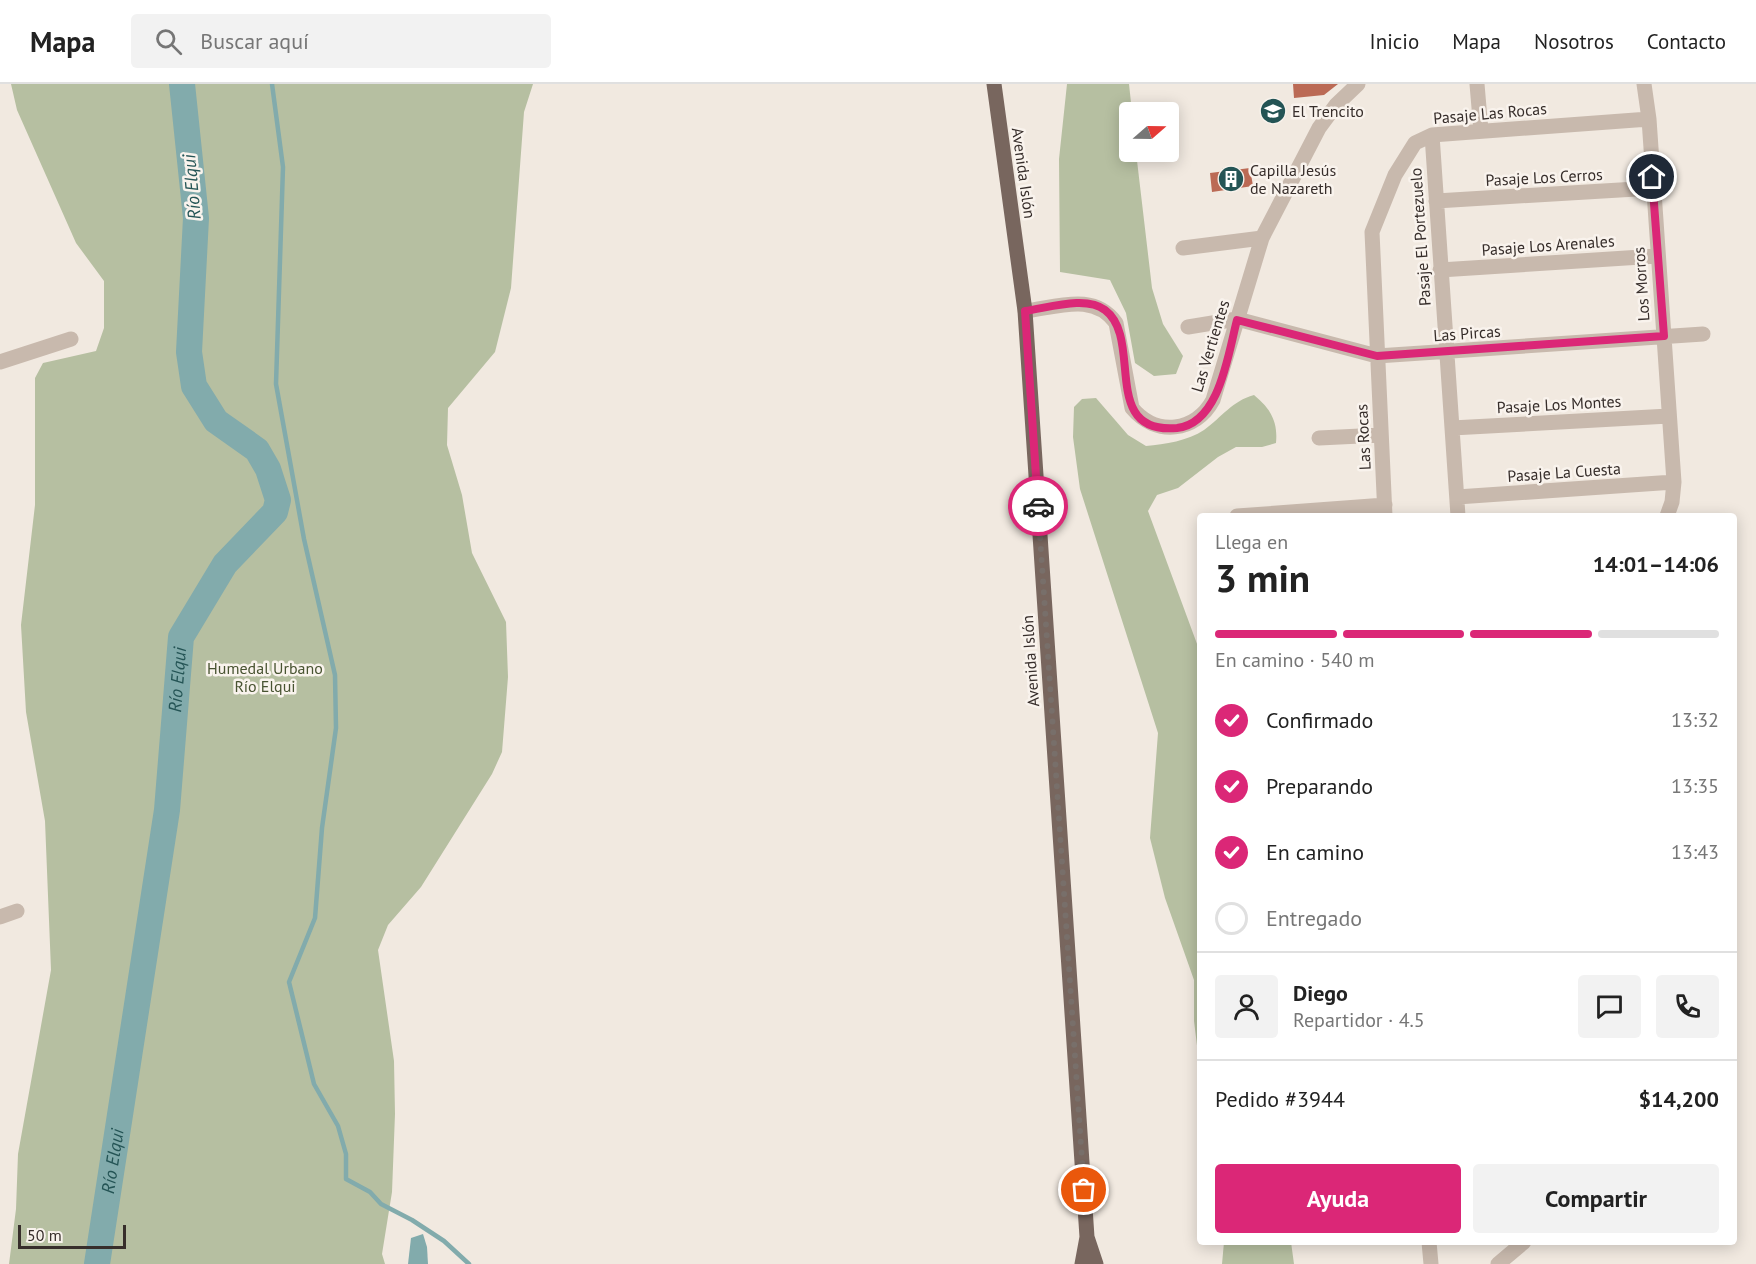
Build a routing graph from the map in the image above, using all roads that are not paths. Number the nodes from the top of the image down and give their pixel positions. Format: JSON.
{"nodes":[{"id":1,"x":994,"y":84,"type":"edge"},
{"id":2,"x":1358,"y":84,"type":"edge"},
{"id":3,"x":1477,"y":84,"type":"edge"},
{"id":4,"x":1644,"y":84,"type":"edge"},
{"id":5,"x":1649,"y":120,"type":"junction"},
{"id":6,"x":1481,"y":131,"type":"junction"},
{"id":7,"x":1432,"y":135,"type":"junction"},
{"id":8,"x":1653,"y":188,"type":"junction"},
{"id":9,"x":1436,"y":201,"type":"junction"},
{"id":10,"x":1263,"y":238,"type":"junction"},
{"id":11,"x":1183,"y":248,"type":"dead end"},
{"id":12,"x":1657,"y":256,"type":"junction"},
{"id":13,"x":1440,"y":270,"type":"junction"},
{"id":14,"x":1025,"y":311,"type":"junction"},
{"id":15,"x":1237,"y":320,"type":"junction"},
{"id":16,"x":1188,"y":327,"type":"dead end"},
{"id":17,"x":1703,"y":334,"type":"dead end"},
{"id":18,"x":1664,"y":336,"type":"junction"},
{"id":19,"x":71,"y":339,"type":"dead end"},
{"id":20,"x":1446,"y":352,"type":"junction"},
{"id":21,"x":1377,"y":356,"type":"junction"},
{"id":22,"x":0,"y":362,"type":"edge"},
{"id":23,"x":1669,"y":416,"type":"junction"},
{"id":24,"x":1452,"y":428,"type":"junction"},
{"id":25,"x":1381,"y":435,"type":"junction"},
{"id":26,"x":1319,"y":438,"type":"dead end"},
{"id":27,"x":1674,"y":482,"type":"junction"},
{"id":28,"x":1457,"y":497,"type":"junction"},
{"id":29,"x":1385,"y":510,"type":"edge"},
{"id":30,"x":1311,"y":513,"type":"edge"},
{"id":31,"x":1458,"y":513,"type":"edge"},
{"id":32,"x":1668,"y":513,"type":"edge"},
{"id":33,"x":17,"y":911,"type":"dead end"},
{"id":34,"x":0,"y":917,"type":"edge"},
{"id":35,"x":1087,"y":1237,"type":"junction"},
{"id":36,"x":1430,"y":1245,"type":"edge"},
{"id":37,"x":1520,"y":1245,"type":"edge"},
{"id":38,"x":1082,"y":1264,"type":"edge"},
{"id":39,"x":1096,"y":1264,"type":"edge"},
{"id":40,"x":1431,"y":1264,"type":"edge"},
{"id":41,"x":1498,"y":1264,"type":"edge"}],
"edges":[{"from":1,"to":14,"type":"main road","name":"Avenida Islón"},
{"from":2,"to":10,"type":"street","name":"Las Vertientes"},
{"from":3,"to":6,"type":"street"},
{"from":4,"to":5,"type":"street","name":"Los Morros"},
{"from":5,"to":6,"type":"street","name":"Pasaje Las Rocas"},
{"from":5,"to":8,"type":"street","name":"Los Morros"},
{"from":6,"to":7,"type":"street","name":"Pasaje Las Rocas"},
{"from":7,"to":9,"type":"street","name":"Pasaje El Portezuelo"},
{"from":7,"to":21,"type":"street","name":"Pasaje Las Rocas"},
{"from":8,"to":9,"type":"street","name":"Pasaje Los Cerros"},
{"from":8,"to":12,"type":"street","name":"Los Morros"},
{"from":9,"to":13,"type":"street","name":"Pasaje El Portezuelo"},
{"from":10,"to":11,"type":"street"},
{"from":10,"to":15,"type":"street","name":"Las Vertientes"},
{"from":12,"to":13,"type":"street","name":"Pasaje Los Arenales"},
{"from":12,"to":18,"type":"street","name":"Los Morros"},
{"from":13,"to":20,"type":"street","name":"Pasaje El Portezuelo"},
{"from":14,"to":15,"type":"street","name":"Las Vertientes"},
{"from":14,"to":35,"type":"main road","name":"Avenida Islón"},
{"from":15,"to":16,"type":"street"},
{"from":15,"to":21,"type":"street","name":"Las Pircas"},
{"from":17,"to":18,"type":"street","name":"Las Pircas"},
{"from":18,"to":20,"type":"street","name":"Las Pircas"},
{"from":18,"to":23,"type":"street","name":"Los Morros"},
{"from":19,"to":22,"type":"street"},
{"from":20,"to":21,"type":"street","name":"Las Pircas"},
{"from":20,"to":24,"type":"street","name":"Pasaje El Portezuelo"},
{"from":21,"to":25,"type":"street","name":"Las Rocas"},
{"from":23,"to":24,"type":"street","name":"Pasaje Los Montes"},
{"from":23,"to":27,"type":"street","name":"Los Morros"},
{"from":24,"to":28,"type":"street","name":"Pasaje El Portezuelo"},
{"from":25,"to":26,"type":"street"},
{"from":25,"to":29,"type":"street","name":"Las Rocas"},
{"from":27,"to":28,"type":"street","name":"Pasaje La Cuesta"},
{"from":27,"to":32,"type":"street","name":"Los Morros"},
{"from":28,"to":31,"type":"street","name":"Pasaje El Portezuelo"},
{"from":29,"to":30,"type":"street"},
{"from":33,"to":34,"type":"street"},
{"from":35,"to":38,"type":"main road","name":"Avenida Islón"},
{"from":35,"to":39,"type":"main road","name":"Avenida Islón"},
{"from":36,"to":40,"type":"street"},
{"from":37,"to":41,"type":"street"}]}
